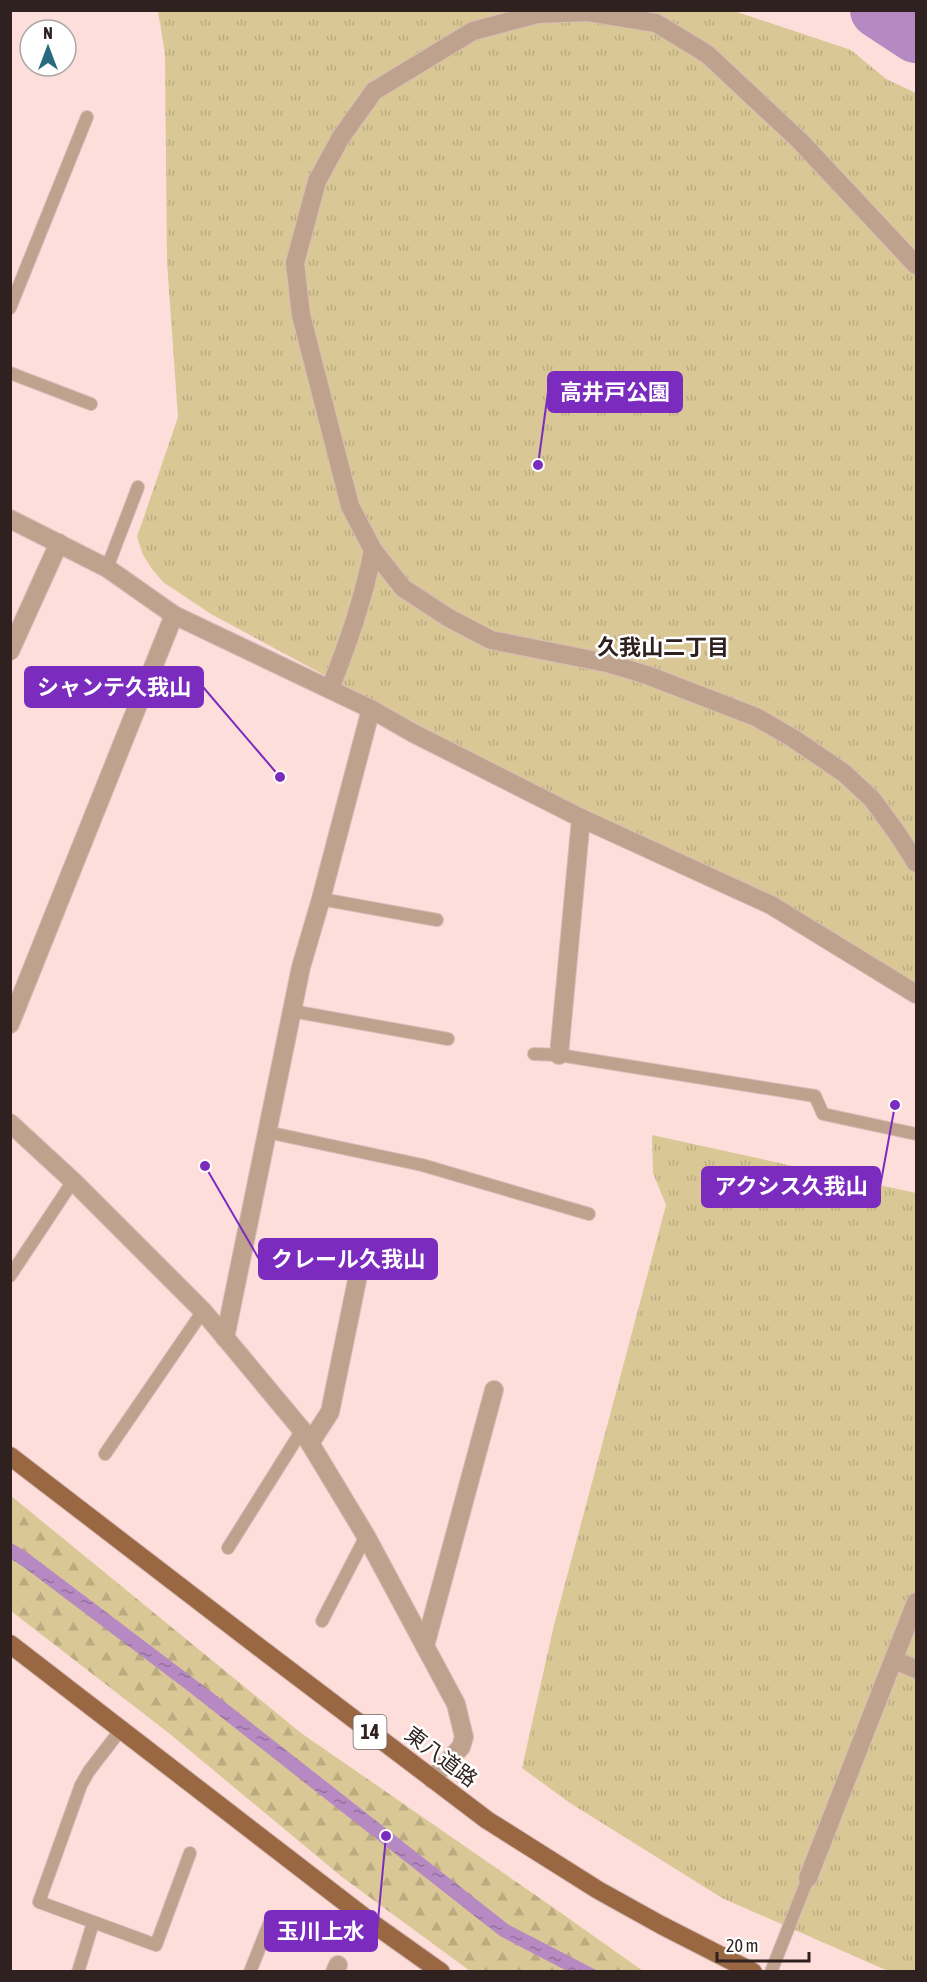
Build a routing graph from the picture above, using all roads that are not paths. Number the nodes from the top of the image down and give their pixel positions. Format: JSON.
{"nodes":[{"id":1,"x":87,"y":117,"type":"dead end"},
{"id":2,"x":916,"y":266,"type":"edge"},
{"id":3,"x":10,"y":308,"type":"edge"},
{"id":4,"x":10,"y":373,"type":"edge"},
{"id":5,"x":91,"y":404,"type":"dead end"},
{"id":6,"x":138,"y":487,"type":"dead end"},
{"id":7,"x":10,"y":519,"type":"edge"},
{"id":8,"x":59,"y":543,"type":"junction"},
{"id":9,"x":373,"y":550,"type":"junction"},
{"id":10,"x":107,"y":568,"type":"junction"},
{"id":11,"x":174,"y":615,"type":"junction"},
{"id":12,"x":10,"y":651,"type":"edge"},
{"id":13,"x":330,"y":689,"type":"junction"},
{"id":14,"x":371,"y":709,"type":"junction"},
{"id":15,"x":581,"y":818,"type":"junction"},
{"id":16,"x":916,"y":863,"type":"edge"},
{"id":17,"x":321,"y":899,"type":"junction"},
{"id":18,"x":437,"y":920,"type":"dead end"},
{"id":19,"x":916,"y":994,"type":"edge"},
{"id":20,"x":292,"y":1011,"type":"junction"},
{"id":21,"x":10,"y":1024,"type":"edge"},
{"id":22,"x":448,"y":1039,"type":"dead end"},
{"id":23,"x":534,"y":1054,"type":"dead end"},
{"id":24,"x":559,"y":1055,"type":"junction"},
{"id":25,"x":10,"y":1123,"type":"edge"},
{"id":26,"x":267,"y":1132,"type":"junction"},
{"id":27,"x":916,"y":1134,"type":"edge"},
{"id":28,"x":73,"y":1181,"type":"junction"},
{"id":29,"x":589,"y":1214,"type":"dead end"},
{"id":30,"x":362,"y":1256,"type":"dead end"},
{"id":31,"x":10,"y":1276,"type":"edge"},
{"id":32,"x":203,"y":1311,"type":"junction"},
{"id":33,"x":225,"y":1338,"type":"junction"},
{"id":34,"x":494,"y":1390,"type":"dead end"},
{"id":35,"x":306,"y":1437,"type":"junction"},
{"id":36,"x":105,"y":1454,"type":"dead end"},
{"id":37,"x":10,"y":1456,"type":"edge"},
{"id":38,"x":366,"y":1536,"type":"junction"},
{"id":39,"x":228,"y":1548,"type":"dead end"},
{"id":40,"x":916,"y":1602,"type":"edge"},
{"id":41,"x":322,"y":1621,"type":"dead end"},
{"id":42,"x":10,"y":1644,"type":"edge"},
{"id":43,"x":425,"y":1646,"type":"junction"},
{"id":44,"x":894,"y":1660,"type":"junction"},
{"id":45,"x":916,"y":1669,"type":"edge"},
{"id":46,"x":122,"y":1728,"type":"junction"},
{"id":47,"x":432,"y":1779,"type":"junction"},
{"id":48,"x":190,"y":1853,"type":"dead end"},
{"id":49,"x":808,"y":1878,"type":"joint"},
{"id":50,"x":272,"y":1919,"type":"dead end"},
{"id":51,"x":93,"y":1923,"type":"junction"},
{"id":52,"x":78,"y":1971,"type":"edge"},
{"id":53,"x":250,"y":1971,"type":"edge"},
{"id":54,"x":441,"y":1971,"type":"edge"},
{"id":55,"x":753,"y":1971,"type":"edge"},
{"id":56,"x":771,"y":1971,"type":"edge"}],
"edges":[{"from":1,"to":3,"type":"lane"},
{"from":2,"to":9,"type":"street"},
{"from":4,"to":5,"type":"lane"},
{"from":6,"to":10,"type":"lane"},
{"from":7,"to":8,"type":"street"},
{"from":8,"to":10,"type":"street"},
{"from":8,"to":12,"type":"street"},
{"from":9,"to":13,"type":"street"},
{"from":9,"to":16,"type":"street"},
{"from":10,"to":11,"type":"street"},
{"from":11,"to":13,"type":"street"},
{"from":11,"to":21,"type":"street"},
{"from":13,"to":14,"type":"street"},
{"from":14,"to":15,"type":"street"},
{"from":14,"to":17,"type":"street"},
{"from":15,"to":19,"type":"street"},
{"from":15,"to":24,"type":"street"},
{"from":17,"to":18,"type":"lane"},
{"from":17,"to":20,"type":"street"},
{"from":20,"to":22,"type":"lane"},
{"from":20,"to":26,"type":"street"},
{"from":23,"to":24,"type":"lane"},
{"from":24,"to":27,"type":"lane"},
{"from":25,"to":28,"type":"street"},
{"from":26,"to":29,"type":"lane"},
{"from":26,"to":33,"type":"street"},
{"from":28,"to":31,"type":"lane"},
{"from":28,"to":32,"type":"street"},
{"from":30,"to":35,"type":"street"},
{"from":32,"to":33,"type":"street"},
{"from":32,"to":36,"type":"lane"},
{"from":33,"to":35,"type":"street"},
{"from":34,"to":43,"type":"street"},
{"from":35,"to":38,"type":"street"},
{"from":35,"to":39,"type":"lane"},
{"from":37,"to":47,"type":"main road","name":"東八道路","number":"14"},
{"from":38,"to":41,"type":"lane"},
{"from":38,"to":43,"type":"street"},
{"from":40,"to":44,"type":"street"},
{"from":42,"to":46,"type":"main road"},
{"from":43,"to":47,"type":"street"},
{"from":44,"to":45,"type":"street"},
{"from":44,"to":49,"type":"street"},
{"from":46,"to":51,"type":"lane"},
{"from":46,"to":54,"type":"main road"},
{"from":47,"to":55,"type":"main road","name":"東八道路","number":"14"},
{"from":48,"to":51,"type":"lane"},
{"from":49,"to":56,"type":"lane"},
{"from":50,"to":53,"type":"lane"},
{"from":51,"to":52,"type":"lane"}]}
